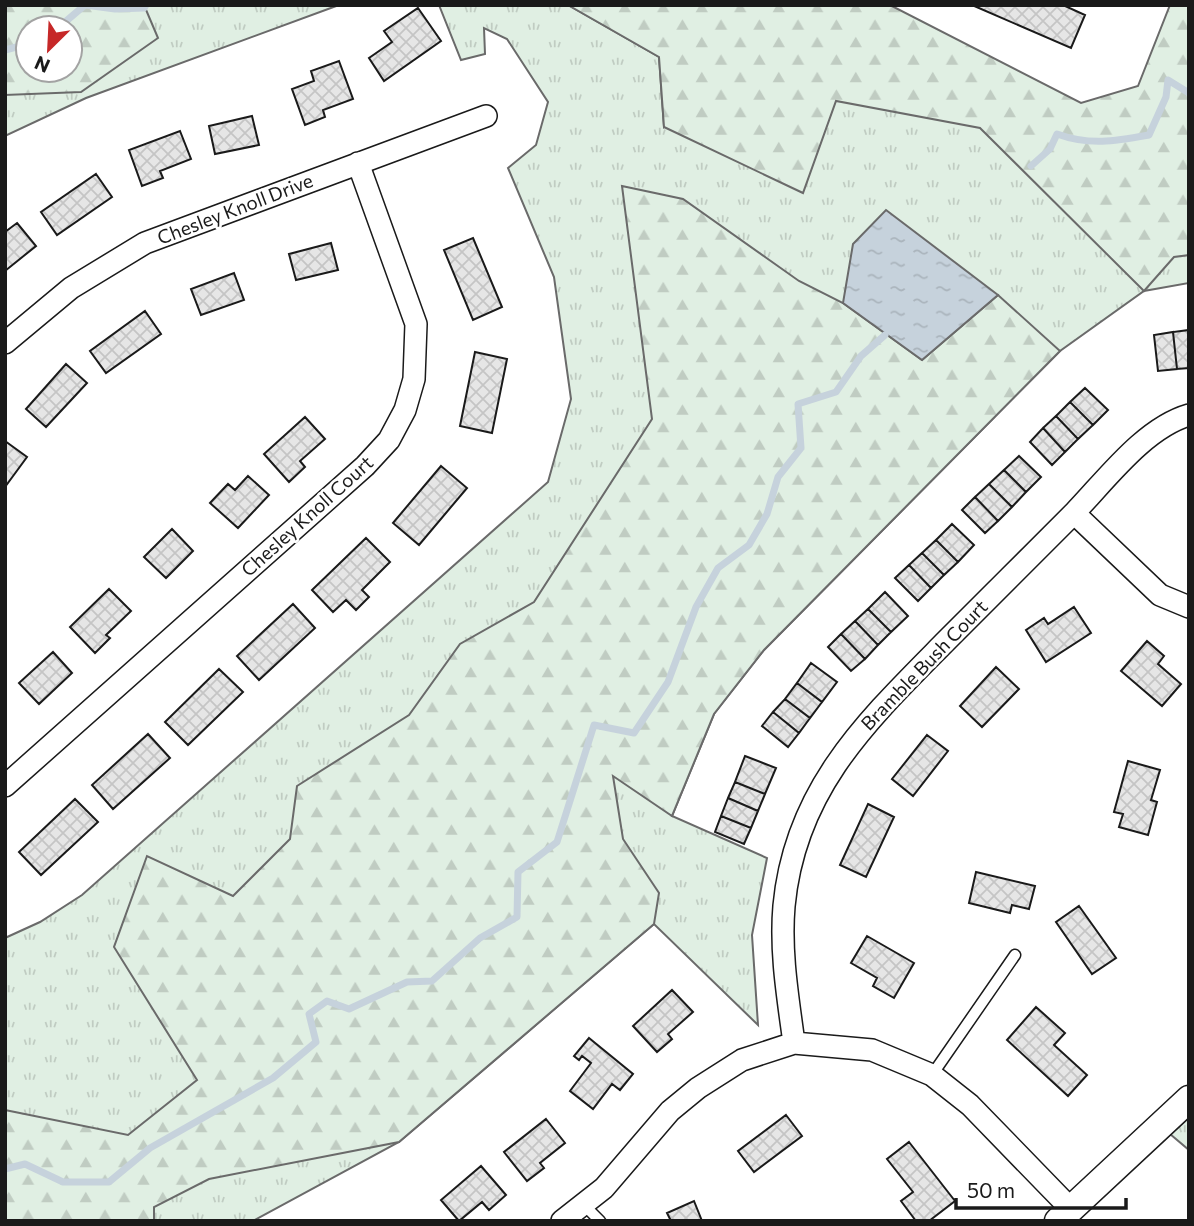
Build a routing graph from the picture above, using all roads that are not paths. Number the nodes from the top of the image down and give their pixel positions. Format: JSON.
{"nodes":[{"id":1,"x":486,"y":116,"type":"dead end"},
{"id":2,"x":358,"y":163,"type":"junction"},
{"id":3,"x":5,"y":343,"type":"edge"},
{"id":4,"x":1189,"y":415,"type":"edge"},
{"id":5,"x":1074,"y":513,"type":"junction"},
{"id":6,"x":1189,"y":607,"type":"edge"},
{"id":7,"x":5,"y":786,"type":"edge"},
{"id":8,"x":1015,"y":955,"type":"dead end"},
{"id":9,"x":793,"y":1043,"type":"junction"},
{"id":10,"x":932,"y":1075,"type":"junction"},
{"id":11,"x":1189,"y":1099,"type":"edge"},
{"id":12,"x":583,"y":1204,"type":"junction"},
{"id":13,"x":1065,"y":1215,"type":"edge"},
{"id":14,"x":562,"y":1221,"type":"edge"},
{"id":15,"x":600,"y":1221,"type":"edge"}],
"edges":[{"from":1,"to":2,"type":"street","name":"Chesley Knoll Drive"},
{"from":2,"to":3,"type":"street","name":"Chesley Knoll Drive"},
{"from":2,"to":7,"type":"street","name":"Chesley Knoll Court"},
{"from":4,"to":5,"type":"street","name":"Bramble Bush Court"},
{"from":5,"to":6,"type":"street"},
{"from":5,"to":9,"type":"street","name":"Bramble Bush Court"},
{"from":8,"to":10,"type":"lane"},
{"from":9,"to":10,"type":"street"},
{"from":9,"to":12,"type":"street"},
{"from":10,"to":13,"type":"street"},
{"from":11,"to":13,"type":"street"},
{"from":12,"to":14,"type":"street"},
{"from":12,"to":15,"type":"lane"}]}
